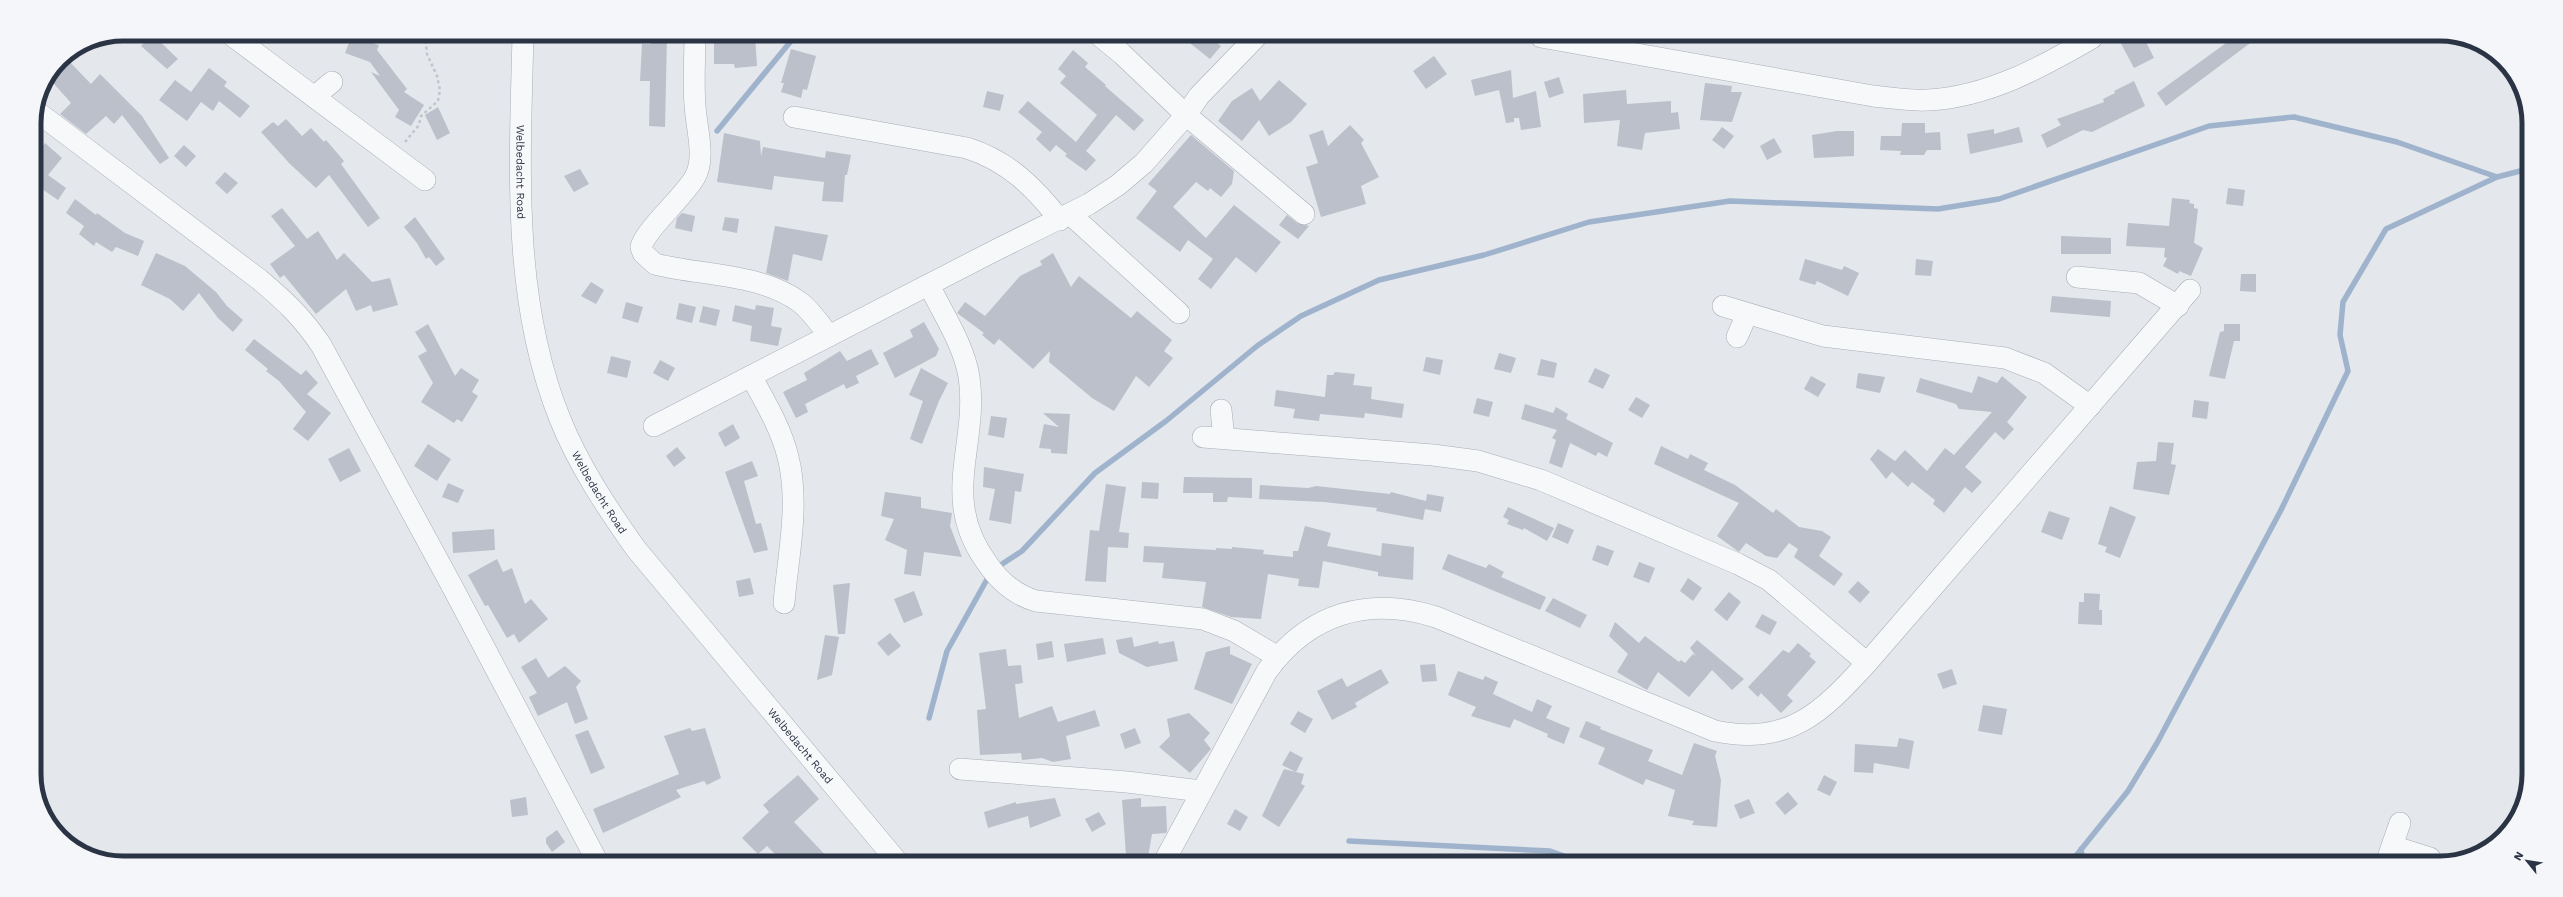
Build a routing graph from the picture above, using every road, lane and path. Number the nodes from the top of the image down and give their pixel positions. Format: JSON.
{"nodes":[{"id":1,"x":239,"y":41,"type":"edge"},
{"id":2,"x":426,"y":41,"type":"edge"},
{"id":3,"x":523,"y":41,"type":"edge"},
{"id":4,"x":695,"y":41,"type":"edge"},
{"id":5,"x":1106,"y":41,"type":"edge"},
{"id":6,"x":1252,"y":41,"type":"edge"},
{"id":7,"x":1564,"y":41,"type":"edge"},
{"id":8,"x":2087,"y":41,"type":"edge"},
{"id":9,"x":332,"y":82,"type":"dead end"},
{"id":10,"x":314,"y":97,"type":"junction"},
{"id":11,"x":41,"y":115,"type":"edge"},
{"id":12,"x":1186,"y":115,"type":"junction"},
{"id":13,"x":794,"y":117,"type":"dead end"},
{"id":14,"x":399,"y":160,"type":"junction"},
{"id":15,"x":425,"y":180,"type":"dead end"},
{"id":16,"x":1304,"y":214,"type":"dead end"},
{"id":17,"x":1065,"y":217,"type":"junction"},
{"id":18,"x":2076,"y":277,"type":"dead end"},
{"id":19,"x":930,"y":285,"type":"junction"},
{"id":20,"x":1723,"y":306,"type":"dead end"},
{"id":21,"x":1179,"y":313,"type":"dead end"},
{"id":22,"x":1747,"y":314,"type":"junction"},
{"id":23,"x":828,"y":336,"type":"junction"},
{"id":24,"x":1737,"y":337,"type":"dead end"},
{"id":25,"x":751,"y":376,"type":"junction"},
{"id":26,"x":2090,"y":406,"type":"junction"},
{"id":27,"x":1221,"y":410,"type":"dead end"},
{"id":28,"x":654,"y":426,"type":"dead end"},
{"id":29,"x":1202,"y":437,"type":"dead end"},
{"id":30,"x":1224,"y":438,"type":"junction"},
{"id":31,"x":784,"y":603,"type":"dead end"},
{"id":32,"x":1278,"y":657,"type":"junction"},
{"id":33,"x":1867,"y":663,"type":"junction"},
{"id":34,"x":960,"y":770,"type":"dead end"},
{"id":35,"x":1201,"y":791,"type":"junction"},
{"id":36,"x":2400,"y":824,"type":"dead end"},
{"id":37,"x":2389,"y":854,"type":"edge"},
{"id":38,"x":594,"y":856,"type":"edge"},
{"id":39,"x":893,"y":856,"type":"edge"},
{"id":40,"x":1167,"y":856,"type":"edge"},
{"id":41,"x":2410,"y":856,"type":"edge"}],
"edges":[{"from":1,"to":10,"type":"street"},
{"from":2,"to":14,"type":"path"},
{"from":3,"to":39,"type":"street","name":"Welbedacht Road"},
{"from":4,"to":23,"type":"street"},
{"from":5,"to":12,"type":"street"},
{"from":6,"to":12,"type":"street"},
{"from":7,"to":8,"type":"street"},
{"from":9,"to":10,"type":"street"},
{"from":10,"to":14,"type":"street"},
{"from":11,"to":38,"type":"street"},
{"from":12,"to":16,"type":"street"},
{"from":12,"to":17,"type":"street"},
{"from":13,"to":17,"type":"street"},
{"from":14,"to":15,"type":"street"},
{"from":17,"to":19,"type":"street"},
{"from":17,"to":21,"type":"street"},
{"from":18,"to":26,"type":"street"},
{"from":19,"to":23,"type":"street"},
{"from":19,"to":32,"type":"street"},
{"from":20,"to":22,"type":"street"},
{"from":22,"to":24,"type":"street"},
{"from":22,"to":26,"type":"street"},
{"from":23,"to":25,"type":"street"},
{"from":25,"to":28,"type":"street"},
{"from":25,"to":31,"type":"street"},
{"from":26,"to":33,"type":"street"},
{"from":27,"to":30,"type":"street"},
{"from":29,"to":30,"type":"street"},
{"from":30,"to":33,"type":"street"},
{"from":32,"to":33,"type":"street"},
{"from":32,"to":35,"type":"street"},
{"from":34,"to":35,"type":"street"},
{"from":35,"to":40,"type":"street"},
{"from":36,"to":37,"type":"street"},
{"from":37,"to":41,"type":"street"}]}
